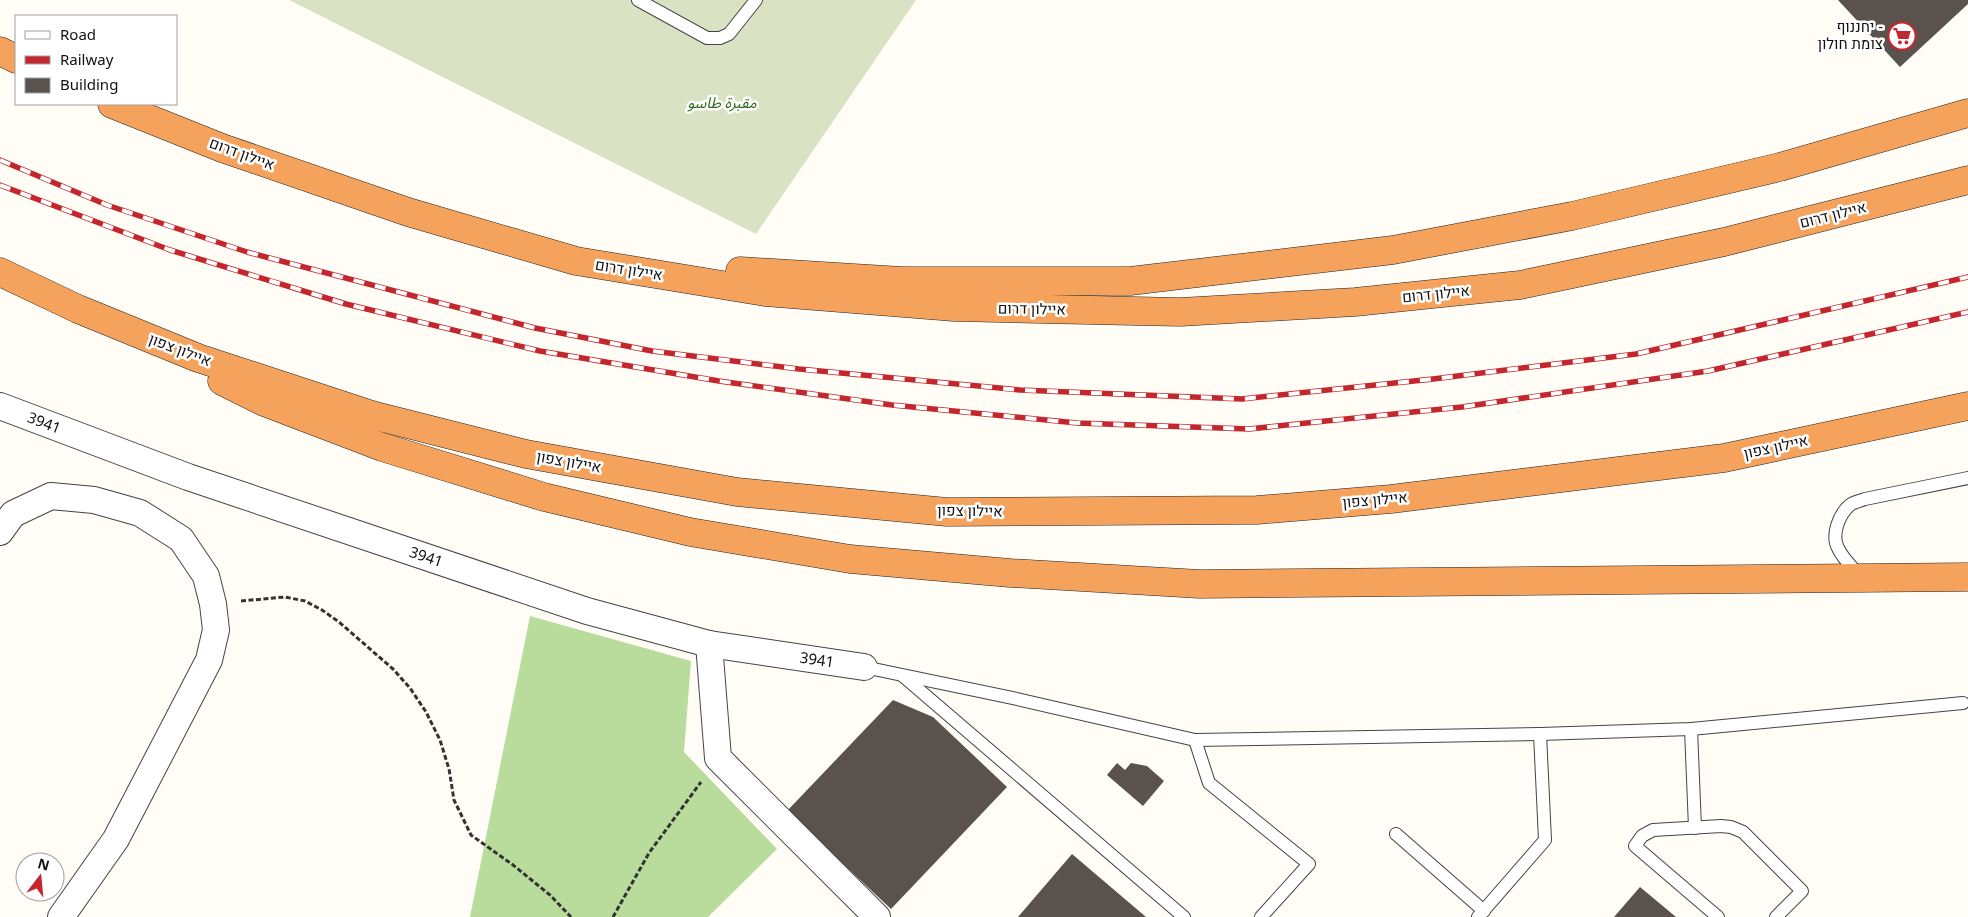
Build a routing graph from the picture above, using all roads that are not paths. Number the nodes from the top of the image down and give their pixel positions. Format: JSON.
{"nodes":[{"id":1,"x":638,"y":0,"type":"edge"},
{"id":2,"x":756,"y":0,"type":"edge"},
{"id":3,"x":0,"y":51,"type":"edge"},
{"id":4,"x":15,"y":58,"type":"edge"},
{"id":5,"x":114,"y":105,"type":"edge"},
{"id":6,"x":1968,"y":113,"type":"edge"},
{"id":7,"x":1968,"y":180,"type":"edge"},
{"id":8,"x":576,"y":261,"type":"junction"},
{"id":9,"x":0,"y":272,"type":"edge"},
{"id":10,"x":78,"y":309,"type":"junction"},
{"id":11,"x":0,"y":406,"type":"edge"},
{"id":12,"x":1968,"y":406,"type":"edge"},
{"id":13,"x":1968,"y":478,"type":"edge"},
{"id":14,"x":0,"y":532,"type":"edge"},
{"id":15,"x":1861,"y":577,"type":"junction"},
{"id":16,"x":1968,"y":577,"type":"edge"},
{"id":17,"x":709,"y":644,"type":"junction"},
{"id":18,"x":864,"y":667,"type":"joint"},
{"id":19,"x":901,"y":675,"type":"junction"},
{"id":20,"x":1963,"y":703,"type":"dead end"},
{"id":21,"x":1691,"y":729,"type":"junction"},
{"id":22,"x":1540,"y":734,"type":"junction"},
{"id":23,"x":1195,"y":740,"type":"junction"},
{"id":24,"x":1695,"y":828,"type":"junction"},
{"id":25,"x":1396,"y":834,"type":"dead end"},
{"id":26,"x":1481,"y":914,"type":"edge"},
{"id":27,"x":61,"y":917,"type":"edge"},
{"id":28,"x":877,"y":917,"type":"edge"},
{"id":29,"x":1184,"y":917,"type":"edge"},
{"id":30,"x":1261,"y":917,"type":"edge"},
{"id":31,"x":1718,"y":917,"type":"edge"},
{"id":32,"x":1776,"y":917,"type":"edge"}],
"edges":[{"from":1,"to":2,"type":"lane"},
{"from":3,"to":4,"type":"highway"},
{"from":5,"to":8,"type":"highway","name":"איילון דרום"},
{"from":6,"to":8,"type":"highway"},
{"from":7,"to":8,"type":"highway","name":"איילון דרום"},
{"from":9,"to":10,"type":"highway","name":"איילון צפון"},
{"from":10,"to":12,"type":"highway","name":"איילון צפון"},
{"from":10,"to":15,"type":"highway"},
{"from":11,"to":17,"type":"street","name":"3941"},
{"from":13,"to":15,"type":"lane"},
{"from":14,"to":27,"type":"street"},
{"from":15,"to":16,"type":"highway"},
{"from":17,"to":18,"type":"street","name":"3941"},
{"from":17,"to":28,"type":"street"},
{"from":18,"to":19,"type":"lane"},
{"from":19,"to":23,"type":"lane"},
{"from":19,"to":29,"type":"lane"},
{"from":20,"to":21,"type":"lane"},
{"from":21,"to":22,"type":"lane"},
{"from":21,"to":24,"type":"lane"},
{"from":22,"to":23,"type":"lane"},
{"from":22,"to":26,"type":"lane"},
{"from":23,"to":30,"type":"lane"},
{"from":24,"to":31,"type":"lane"},
{"from":24,"to":32,"type":"lane"},
{"from":25,"to":26,"type":"lane"}]}
